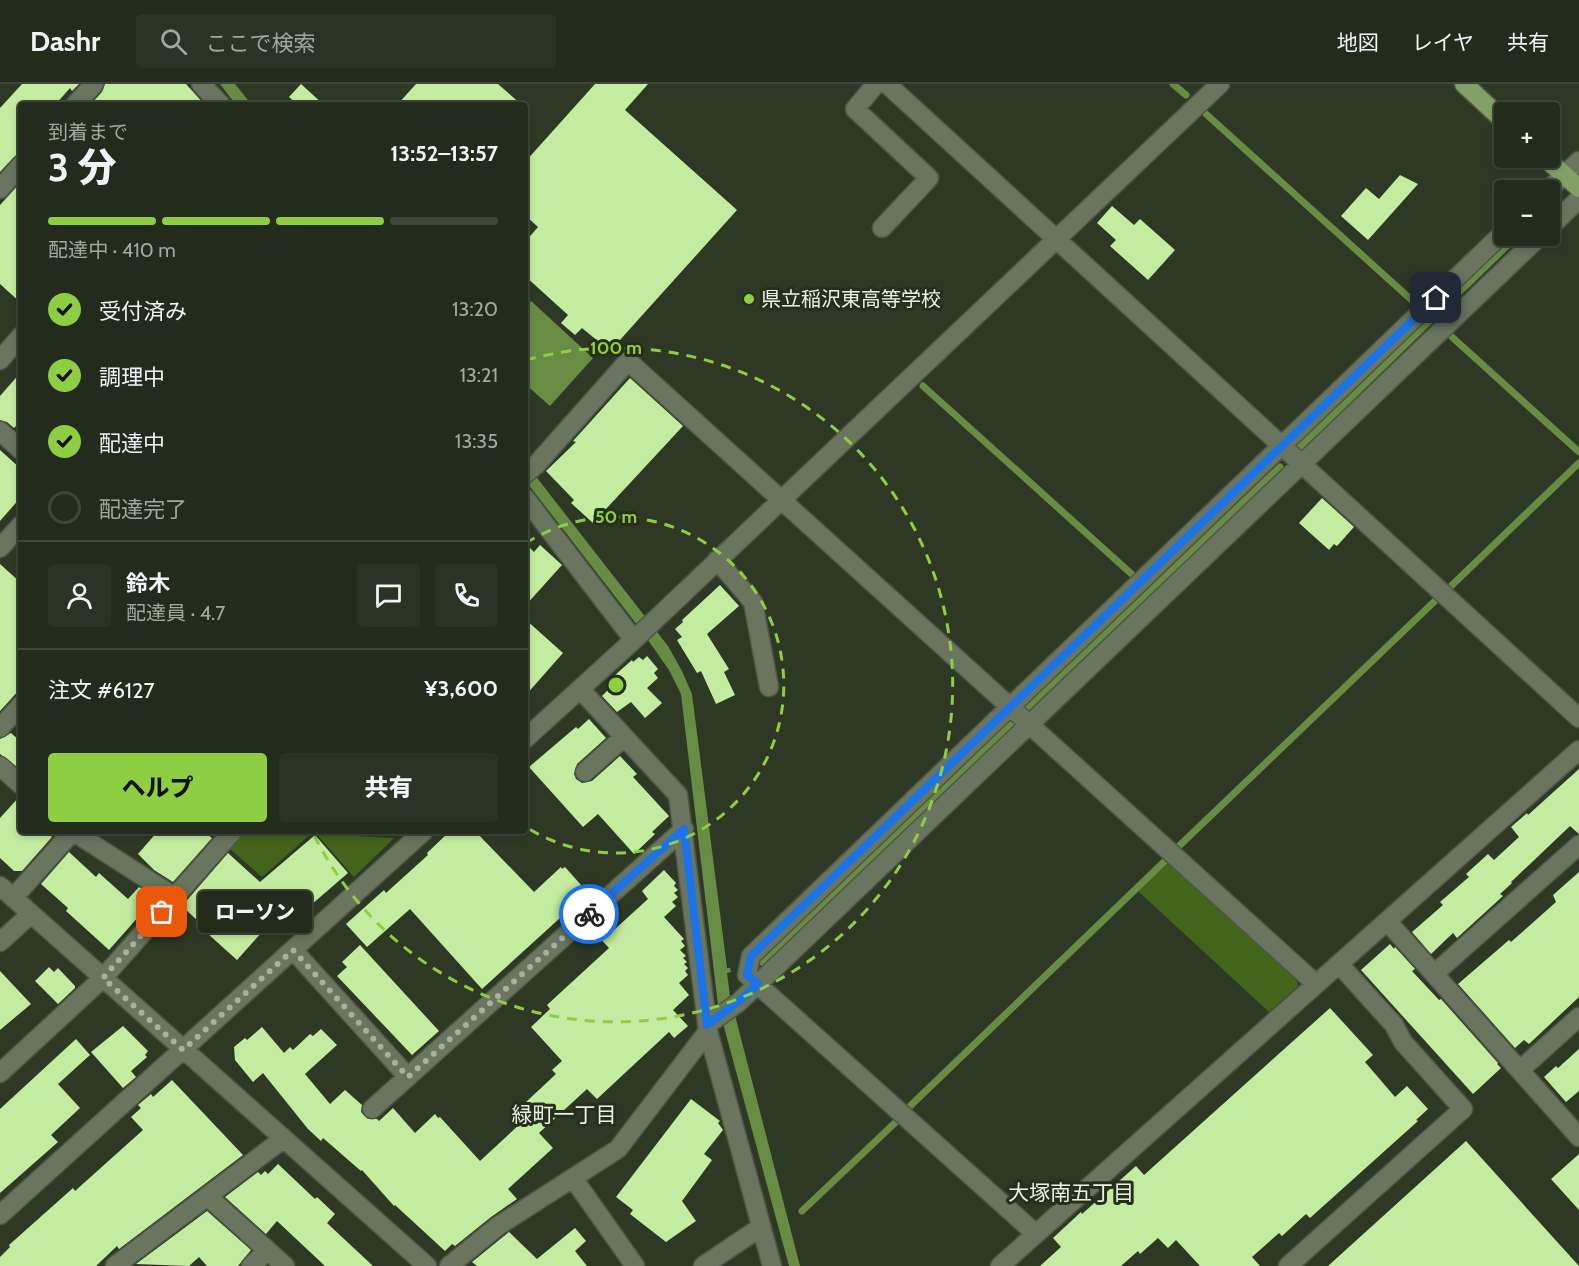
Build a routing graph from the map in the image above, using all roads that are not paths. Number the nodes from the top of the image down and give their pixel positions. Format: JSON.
{"nodes":[{"id":1,"x":94,"y":84,"type":"edge"},
{"id":2,"x":201,"y":84,"type":"edge"},
{"id":3,"x":876,"y":84,"type":"edge"},
{"id":4,"x":887,"y":84,"type":"edge"},
{"id":5,"x":1220,"y":84,"type":"edge"},
{"id":6,"x":1464,"y":84,"type":"edge"},
{"id":7,"x":78,"y":102,"type":"edge"},
{"id":8,"x":217,"y":102,"type":"edge"},
{"id":9,"x":1494,"y":112,"type":"edge"},
{"id":10,"x":1579,"y":161,"type":"edge"},
{"id":11,"x":18,"y":168,"type":"edge"},
{"id":12,"x":1556,"y":168,"type":"edge"},
{"id":13,"x":1564,"y":175,"type":"junction"},
{"id":14,"x":1559,"y":180,"type":"edge"},
{"id":15,"x":1579,"y":188,"type":"edge"},
{"id":16,"x":0,"y":189,"type":"edge"},
{"id":17,"x":1579,"y":199,"type":"edge"},
{"id":18,"x":1560,"y":217,"type":"edge"},
{"id":19,"x":882,"y":228,"type":"dead end"},
{"id":20,"x":1056,"y":241,"type":"junction"},
{"id":21,"x":1494,"y":242,"type":"edge"},
{"id":22,"x":1529,"y":246,"type":"edge"},
{"id":23,"x":18,"y":339,"type":"edge"},
{"id":24,"x":0,"y":360,"type":"edge"},
{"id":25,"x":0,"y":431,"type":"edge"},
{"id":26,"x":18,"y":447,"type":"edge"},
{"id":27,"x":1281,"y":447,"type":"junction"},
{"id":28,"x":1300,"y":464,"type":"junction"},
{"id":29,"x":530,"y":470,"type":"edge"},
{"id":30,"x":780,"y":500,"type":"junction"},
{"id":31,"x":528,"y":503,"type":"edge"},
{"id":32,"x":18,"y":528,"type":"edge"},
{"id":33,"x":0,"y":548,"type":"edge"},
{"id":34,"x":717,"y":560,"type":"junction"},
{"id":35,"x":636,"y":638,"type":"junction"},
{"id":36,"x":769,"y":687,"type":"dead end"},
{"id":37,"x":580,"y":689,"type":"junction"},
{"id":38,"x":1009,"y":707,"type":"junction"},
{"id":39,"x":18,"y":708,"type":"edge"},
{"id":40,"x":1579,"y":718,"type":"edge"},
{"id":41,"x":1030,"y":726,"type":"junction"},
{"id":42,"x":0,"y":728,"type":"edge"},
{"id":43,"x":528,"y":736,"type":"edge"},
{"id":44,"x":624,"y":737,"type":"junction"},
{"id":45,"x":1579,"y":750,"type":"edge"},
{"id":46,"x":0,"y":765,"type":"edge"},
{"id":47,"x":585,"y":772,"type":"dead end"},
{"id":48,"x":18,"y":782,"type":"edge"},
{"id":49,"x":684,"y":829,"type":"junction"},
{"id":50,"x":69,"y":834,"type":"edge"},
{"id":51,"x":77,"y":834,"type":"edge"},
{"id":52,"x":230,"y":834,"type":"edge"},
{"id":53,"x":421,"y":834,"type":"edge"},
{"id":54,"x":1579,"y":844,"type":"edge"},
{"id":55,"x":7,"y":892,"type":"edge"},
{"id":56,"x":175,"y":897,"type":"junction"},
{"id":57,"x":31,"y":914,"type":"junction"},
{"id":58,"x":1387,"y":921,"type":"junction"},
{"id":59,"x":0,"y":942,"type":"edge"},
{"id":60,"x":293,"y":950,"type":"junction"},
{"id":61,"x":1339,"y":964,"type":"junction"},
{"id":62,"x":1434,"y":974,"type":"junction"},
{"id":63,"x":103,"y":978,"type":"junction"},
{"id":64,"x":758,"y":984,"type":"junction"},
{"id":65,"x":1316,"y":984,"type":"junction"},
{"id":66,"x":1579,"y":1017,"type":"edge"},
{"id":67,"x":711,"y":1024,"type":"junction"},
{"id":68,"x":183,"y":1050,"type":"junction"},
{"id":69,"x":1520,"y":1070,"type":"junction"},
{"id":70,"x":0,"y":1073,"type":"edge"},
{"id":71,"x":408,"y":1077,"type":"junction"},
{"id":72,"x":372,"y":1109,"type":"dead end"},
{"id":73,"x":1579,"y":1137,"type":"edge"},
{"id":74,"x":283,"y":1138,"type":"junction"},
{"id":75,"x":573,"y":1178,"type":"junction"},
{"id":76,"x":207,"y":1196,"type":"junction"},
{"id":77,"x":0,"y":1215,"type":"edge"},
{"id":78,"x":761,"y":1227,"type":"junction"},
{"id":79,"x":1036,"y":1234,"type":"junction"},
{"id":80,"x":267,"y":1251,"type":"junction"},
{"id":81,"x":422,"y":1265,"type":"edge"},
{"id":82,"x":115,"y":1266,"type":"edge"},
{"id":83,"x":251,"y":1266,"type":"edge"},
{"id":84,"x":285,"y":1266,"type":"edge"},
{"id":85,"x":449,"y":1266,"type":"edge"},
{"id":86,"x":635,"y":1266,"type":"edge"},
{"id":87,"x":704,"y":1266,"type":"edge"},
{"id":88,"x":772,"y":1266,"type":"edge"},
{"id":89,"x":1000,"y":1266,"type":"edge"},
{"id":90,"x":1288,"y":1266,"type":"edge"}],
"edges":[{"from":1,"to":7,"type":"street"},
{"from":2,"to":8,"type":"street"},
{"from":3,"to":19,"type":"street"},
{"from":4,"to":20,"type":"street"},
{"from":5,"to":20,"type":"street"},
{"from":6,"to":9,"type":"main road"},
{"from":10,"to":13,"type":"street"},
{"from":11,"to":16,"type":"street"},
{"from":12,"to":13,"type":"main road"},
{"from":13,"to":14,"type":"street"},
{"from":13,"to":15,"type":"main road"},
{"from":17,"to":18,"type":"street"},
{"from":20,"to":27,"type":"street"},
{"from":20,"to":30,"type":"street"},
{"from":21,"to":27,"type":"street"},
{"from":22,"to":28,"type":"street"},
{"from":23,"to":24,"type":"street"},
{"from":25,"to":26,"type":"street"},
{"from":27,"to":28,"type":"street"},
{"from":27,"to":38,"type":"street"},
{"from":28,"to":40,"type":"street"},
{"from":28,"to":41,"type":"street"},
{"from":29,"to":30,"type":"street"},
{"from":30,"to":34,"type":"street"},
{"from":30,"to":38,"type":"street"},
{"from":31,"to":35,"type":"street"},
{"from":32,"to":33,"type":"street"},
{"from":34,"to":35,"type":"street"},
{"from":34,"to":36,"type":"street"},
{"from":35,"to":37,"type":"street"},
{"from":37,"to":43,"type":"street"},
{"from":37,"to":44,"type":"street"},
{"from":38,"to":41,"type":"street"},
{"from":38,"to":64,"type":"street"},
{"from":39,"to":42,"type":"street"},
{"from":41,"to":64,"type":"street"},
{"from":41,"to":65,"type":"street"},
{"from":44,"to":47,"type":"street"},
{"from":44,"to":49,"type":"street"},
{"from":45,"to":58,"type":"street"},
{"from":46,"to":48,"type":"street"},
{"from":49,"to":67,"type":"street"},
{"from":49,"to":71,"type":"street"},
{"from":50,"to":55,"type":"street"},
{"from":51,"to":56,"type":"street"},
{"from":52,"to":56,"type":"street"},
{"from":53,"to":60,"type":"street"},
{"from":54,"to":62,"type":"street"},
{"from":55,"to":57,"type":"street"},
{"from":56,"to":63,"type":"street"},
{"from":57,"to":59,"type":"street"},
{"from":57,"to":63,"type":"street"},
{"from":58,"to":61,"type":"street"},
{"from":58,"to":62,"type":"street"},
{"from":60,"to":68,"type":"street"},
{"from":60,"to":71,"type":"street"},
{"from":61,"to":65,"type":"street"},
{"from":61,"to":90,"type":"street"},
{"from":62,"to":69,"type":"street"},
{"from":63,"to":68,"type":"street"},
{"from":63,"to":70,"type":"street"},
{"from":64,"to":67,"type":"street"},
{"from":64,"to":79,"type":"street"},
{"from":65,"to":79,"type":"street"},
{"from":66,"to":69,"type":"street"},
{"from":67,"to":75,"type":"street"},
{"from":67,"to":78,"type":"street"},
{"from":68,"to":74,"type":"street"},
{"from":68,"to":77,"type":"street"},
{"from":69,"to":73,"type":"street"},
{"from":71,"to":72,"type":"street"},
{"from":74,"to":76,"type":"street"},
{"from":74,"to":81,"type":"street"},
{"from":75,"to":85,"type":"street"},
{"from":75,"to":86,"type":"street"},
{"from":76,"to":80,"type":"street"},
{"from":76,"to":82,"type":"street"},
{"from":78,"to":87,"type":"street"},
{"from":78,"to":88,"type":"street"},
{"from":79,"to":89,"type":"street"},
{"from":80,"to":83,"type":"street"},
{"from":80,"to":84,"type":"street"}]}
